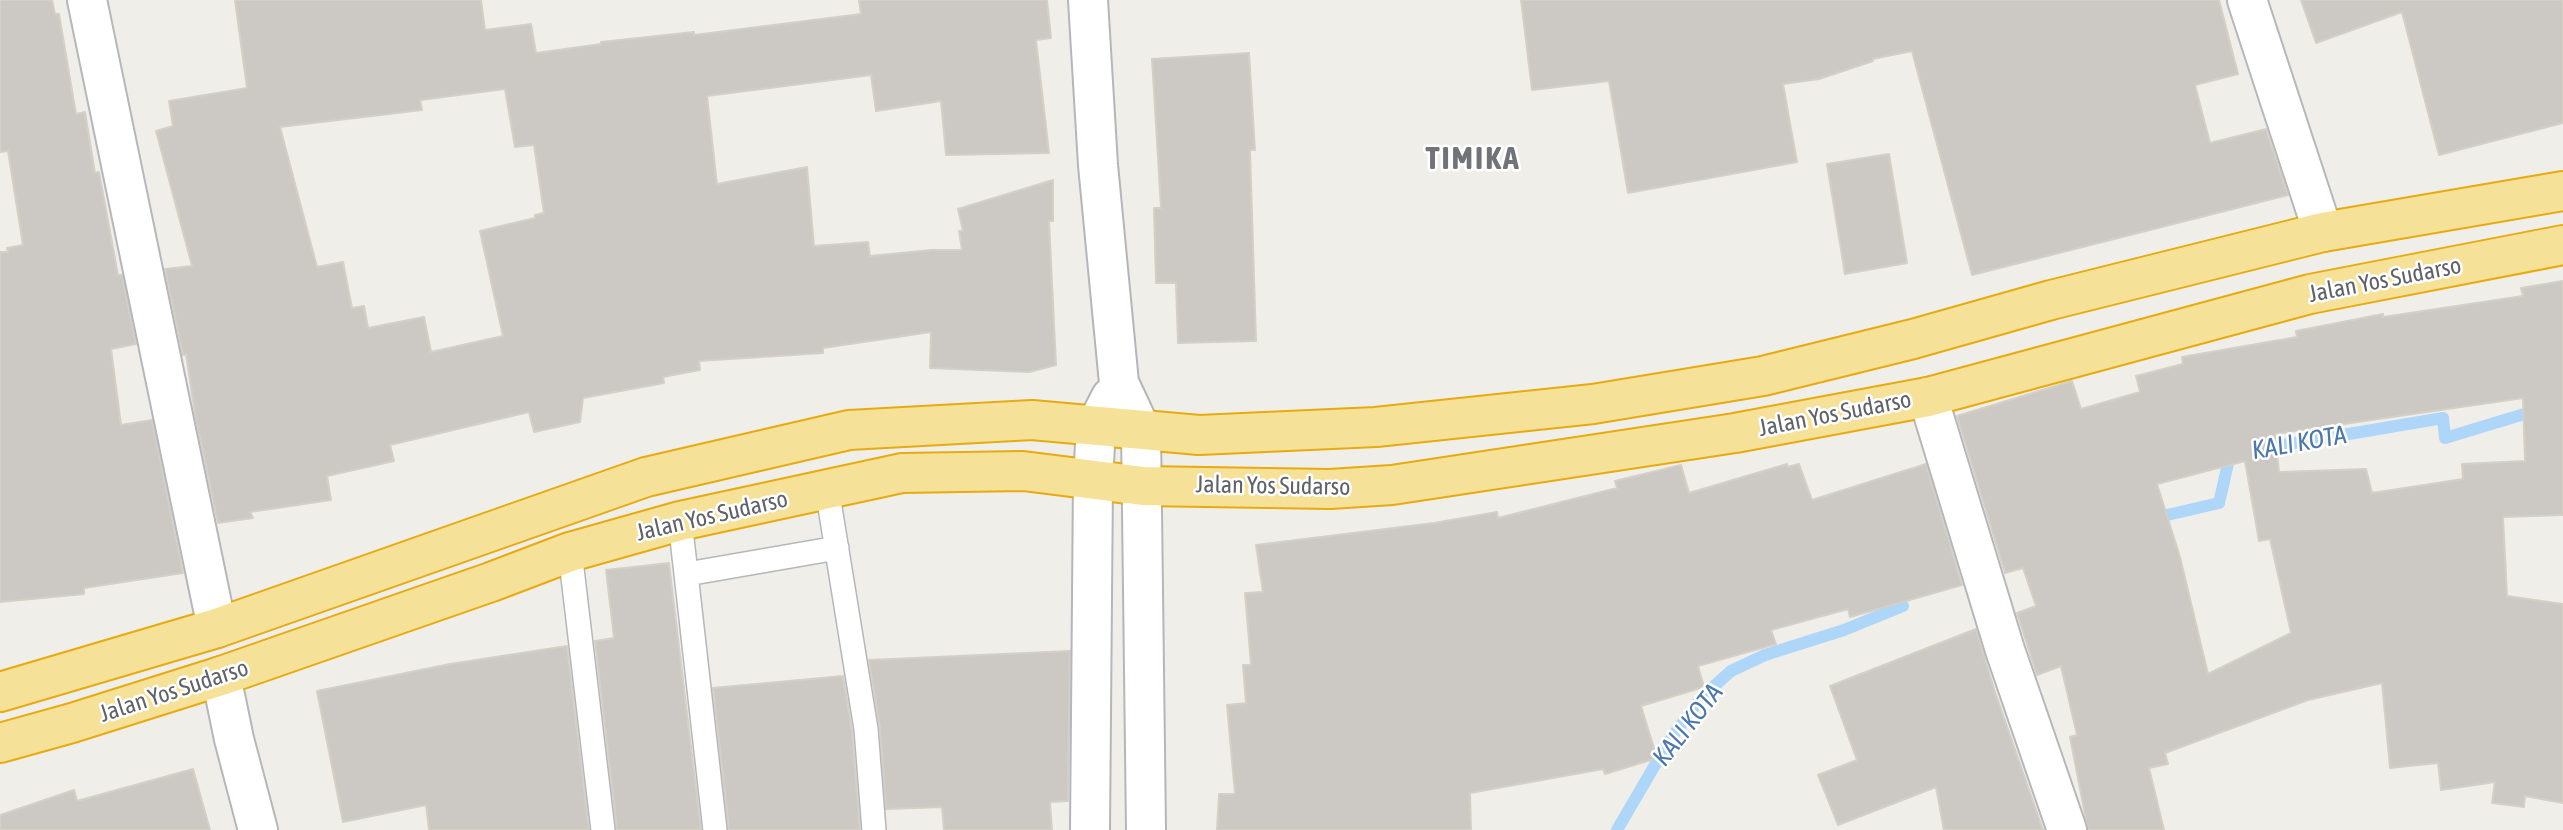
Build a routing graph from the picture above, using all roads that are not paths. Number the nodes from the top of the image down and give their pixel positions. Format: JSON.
{"nodes":[{"id":1,"x":87,"y":0,"type":"edge"},
{"id":2,"x":1088,"y":0,"type":"edge"},
{"id":3,"x":2247,"y":0,"type":"edge"},
{"id":4,"x":2563,"y":191,"type":"edge"},
{"id":5,"x":2323,"y":232,"type":"junction"},
{"id":6,"x":2563,"y":245,"type":"edge"},
{"id":7,"x":1119,"y":383,"type":"junction"},
{"id":8,"x":1928,"y":397,"type":"junction"},
{"id":9,"x":1096,"y":426,"type":"junction"},
{"id":10,"x":1140,"y":430,"type":"junction"},
{"id":11,"x":1093,"y":481,"type":"junction"},
{"id":12,"x":1143,"y":486,"type":"junction"},
{"id":13,"x":827,"y":489,"type":"junction"},
{"id":14,"x":680,"y":521,"type":"junction"},
{"id":15,"x":836,"y":548,"type":"junction"},
{"id":16,"x":570,"y":552,"type":"junction"},
{"id":17,"x":687,"y":573,"type":"junction"},
{"id":18,"x":216,"y":628,"type":"junction"},
{"id":19,"x":221,"y":676,"type":"junction"},
{"id":20,"x":0,"y":692,"type":"edge"},
{"id":21,"x":0,"y":743,"type":"edge"},
{"id":22,"x":258,"y":830,"type":"edge"},
{"id":23,"x":603,"y":830,"type":"edge"},
{"id":24,"x":715,"y":830,"type":"edge"},
{"id":25,"x":874,"y":830,"type":"edge"},
{"id":26,"x":1090,"y":830,"type":"edge"},
{"id":27,"x":1146,"y":830,"type":"edge"},
{"id":28,"x":2067,"y":830,"type":"edge"}],
"edges":[{"from":1,"to":18,"type":"street"},
{"from":2,"to":7,"type":"street"},
{"from":3,"to":5,"type":"street"},
{"from":4,"to":5,"type":"highway","name":"Jalan Yos Sudarso"},
{"from":5,"to":10,"type":"highway","name":"Jalan Yos Sudarso"},
{"from":6,"to":8,"type":"highway","name":"Jalan Yos Sudarso"},
{"from":7,"to":9,"type":"street"},
{"from":7,"to":10,"type":"street"},
{"from":8,"to":12,"type":"highway","name":"Jalan Yos Sudarso"},
{"from":8,"to":28,"type":"street"},
{"from":9,"to":10,"type":"highway","name":"Jalan Yos Sudarso"},
{"from":9,"to":11,"type":"street"},
{"from":9,"to":18,"type":"highway","name":"Jalan Yos Sudarso"},
{"from":10,"to":12,"type":"street"},
{"from":11,"to":12,"type":"highway","name":"Jalan Yos Sudarso"},
{"from":11,"to":13,"type":"highway","name":"Jalan Yos Sudarso"},
{"from":11,"to":26,"type":"street"},
{"from":12,"to":27,"type":"street"},
{"from":13,"to":14,"type":"highway","name":"Jalan Yos Sudarso"},
{"from":13,"to":15,"type":"lane"},
{"from":14,"to":16,"type":"highway","name":"Jalan Yos Sudarso"},
{"from":14,"to":17,"type":"lane"},
{"from":15,"to":17,"type":"lane"},
{"from":15,"to":25,"type":"lane"},
{"from":16,"to":19,"type":"highway","name":"Jalan Yos Sudarso"},
{"from":16,"to":23,"type":"lane"},
{"from":17,"to":24,"type":"lane"},
{"from":18,"to":20,"type":"highway","name":"Jalan Yos Sudarso"},
{"from":19,"to":21,"type":"highway","name":"Jalan Yos Sudarso"},
{"from":19,"to":22,"type":"street"}]}
